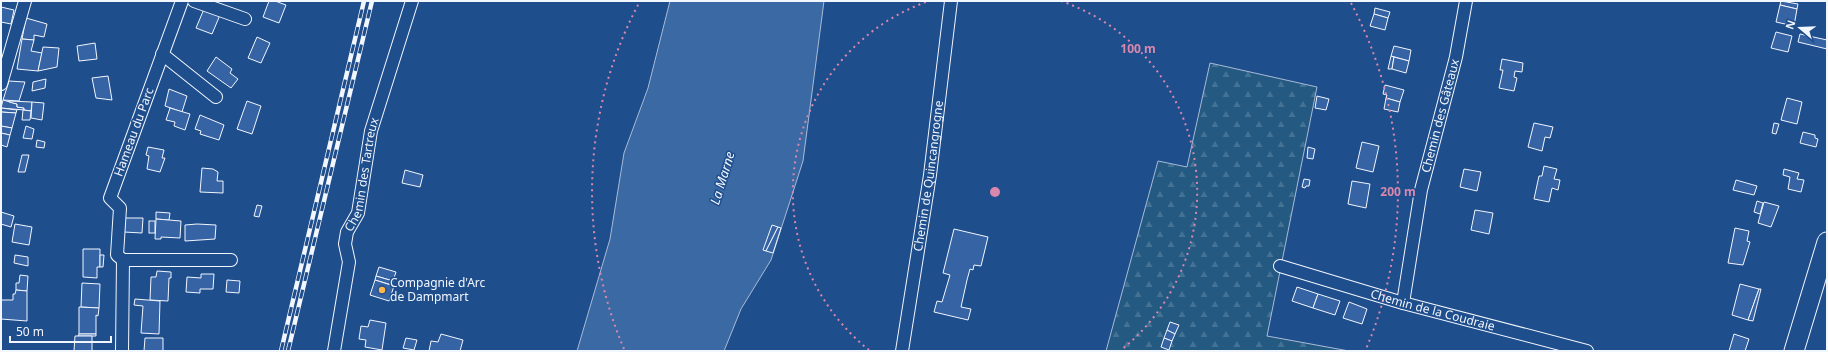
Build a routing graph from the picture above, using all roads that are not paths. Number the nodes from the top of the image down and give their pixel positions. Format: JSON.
{"nodes":[{"id":1,"x":25,"y":1,"type":"edge"},
{"id":2,"x":182,"y":1,"type":"edge"},
{"id":3,"x":194,"y":1,"type":"edge"},
{"id":4,"x":412,"y":1,"type":"edge"},
{"id":5,"x":951,"y":1,"type":"edge"},
{"id":6,"x":1466,"y":1,"type":"edge"},
{"id":7,"x":245,"y":19,"type":"dead end"},
{"id":8,"x":162,"y":54,"type":"junction"},
{"id":9,"x":1,"y":84,"type":"edge"},
{"id":10,"x":216,"y":96,"type":"dead end"},
{"id":11,"x":1827,"y":242,"type":"edge"},
{"id":12,"x":123,"y":260,"type":"junction"},
{"id":13,"x":231,"y":260,"type":"dead end"},
{"id":14,"x":1280,"y":266,"type":"dead end"},
{"id":15,"x":1403,"y":303,"type":"junction"},
{"id":16,"x":122,"y":351,"type":"edge"},
{"id":17,"x":334,"y":351,"type":"edge"},
{"id":18,"x":902,"y":351,"type":"edge"},
{"id":19,"x":1587,"y":351,"type":"edge"},
{"id":20,"x":1794,"y":351,"type":"edge"}],
"edges":[{"from":1,"to":9,"type":"street"},
{"from":2,"to":8,"type":"street","name":"Hameau du Parc"},
{"from":3,"to":7,"type":"street"},
{"from":4,"to":17,"type":"street","name":"Chemin des Tartreux"},
{"from":5,"to":18,"type":"street","name":"Chemin de Quincangrogne"},
{"from":6,"to":15,"type":"street","name":"Chemin des Gâteaux"},
{"from":8,"to":10,"type":"street"},
{"from":8,"to":12,"type":"street","name":"Hameau du Parc"},
{"from":11,"to":20,"type":"main road"},
{"from":12,"to":13,"type":"street"},
{"from":12,"to":16,"type":"street","name":"Hameau du Parc"},
{"from":14,"to":15,"type":"street","name":"Chemin de la Coudraie"},
{"from":15,"to":19,"type":"street","name":"Chemin de la Coudraie"}]}
